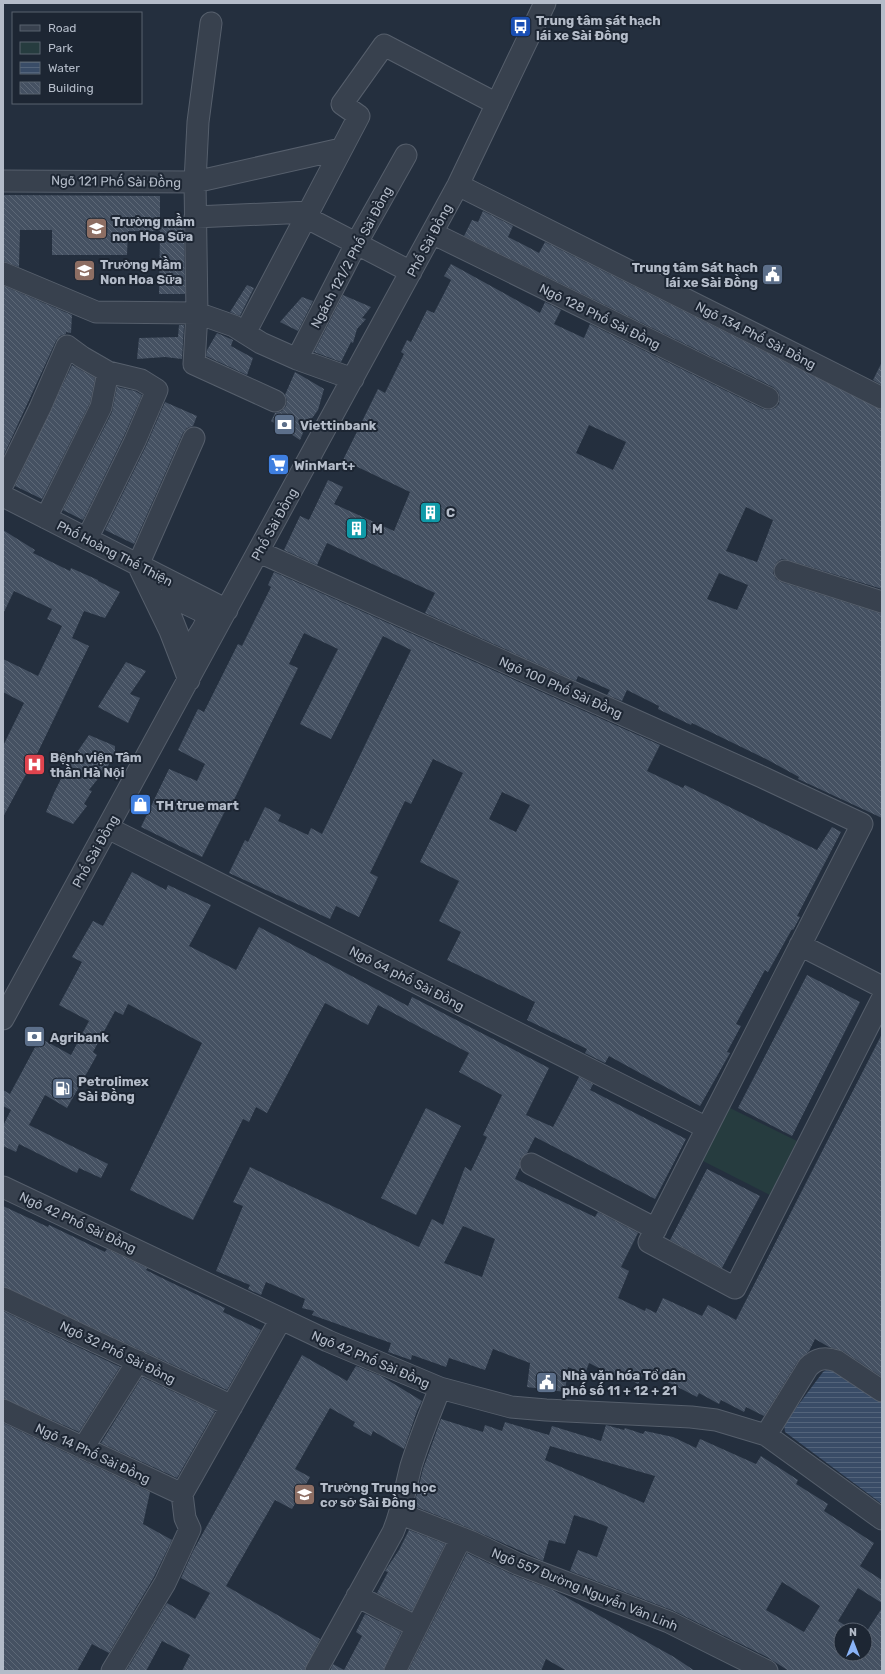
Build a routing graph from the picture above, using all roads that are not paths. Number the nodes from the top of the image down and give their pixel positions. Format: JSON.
{"nodes":[{"id":1,"x":545,"y":3,"type":"edge"},
{"id":2,"x":211,"y":23,"type":"dead end"},
{"id":3,"x":497,"y":104,"type":"junction"},
{"id":4,"x":341,"y":149,"type":"junction"},
{"id":5,"x":406,"y":155,"type":"dead end"},
{"id":6,"x":3,"y":181,"type":"edge"},
{"id":7,"x":195,"y":182,"type":"junction"},
{"id":8,"x":458,"y":186,"type":"junction"},
{"id":9,"x":308,"y":212,"type":"junction"},
{"id":10,"x":196,"y":217,"type":"junction"},
{"id":11,"x":432,"y":233,"type":"junction"},
{"id":12,"x":356,"y":244,"type":"junction"},
{"id":13,"x":411,"y":272,"type":"junction"},
{"id":14,"x":3,"y":273,"type":"edge"},
{"id":15,"x":197,"y":313,"type":"junction"},
{"id":16,"x":245,"y":332,"type":"junction"},
{"id":17,"x":297,"y":359,"type":"junction"},
{"id":18,"x":108,"y":372,"type":"junction"},
{"id":19,"x":353,"y":379,"type":"junction"},
{"id":20,"x":768,"y":398,"type":"dead end"},
{"id":21,"x":882,"y":398,"type":"edge"},
{"id":22,"x":274,"y":401,"type":"dead end"},
{"id":23,"x":194,"y":438,"type":"dead end"},
{"id":24,"x":3,"y":484,"type":"edge"},
{"id":25,"x":3,"y":496,"type":"edge"},
{"id":26,"x":46,"y":518,"type":"junction"},
{"id":27,"x":87,"y":539,"type":"junction"},
{"id":28,"x":259,"y":552,"type":"junction"},
{"id":29,"x":138,"y":565,"type":"junction"},
{"id":30,"x":785,"y":571,"type":"dead end"},
{"id":31,"x":882,"y":602,"type":"edge"},
{"id":32,"x":227,"y":610,"type":"junction"},
{"id":33,"x":189,"y":680,"type":"junction"},
{"id":34,"x":108,"y":828,"type":"junction"},
{"id":35,"x":800,"y":945,"type":"junction"},
{"id":36,"x":882,"y":987,"type":"edge"},
{"id":37,"x":882,"y":999,"type":"edge"},
{"id":38,"x":3,"y":1019,"type":"edge"},
{"id":39,"x":707,"y":1128,"type":"junction"},
{"id":40,"x":531,"y":1164,"type":"dead end"},
{"id":41,"x":3,"y":1186,"type":"edge"},
{"id":42,"x":656,"y":1229,"type":"junction"},
{"id":43,"x":3,"y":1298,"type":"edge"},
{"id":44,"x":282,"y":1319,"type":"junction"},
{"id":45,"x":138,"y":1361,"type":"junction"},
{"id":46,"x":440,"y":1388,"type":"junction"},
{"id":47,"x":882,"y":1391,"type":"edge"},
{"id":48,"x":232,"y":1406,"type":"junction"},
{"id":49,"x":3,"y":1410,"type":"edge"},
{"id":50,"x":766,"y":1435,"type":"junction"},
{"id":51,"x":83,"y":1448,"type":"junction"},
{"id":52,"x":182,"y":1494,"type":"junction"},
{"id":53,"x":401,"y":1514,"type":"junction"},
{"id":54,"x":882,"y":1519,"type":"edge"},
{"id":55,"x":461,"y":1538,"type":"junction"},
{"id":56,"x":358,"y":1596,"type":"junction"},
{"id":57,"x":417,"y":1627,"type":"junction"},
{"id":58,"x":112,"y":1671,"type":"edge"},
{"id":59,"x":316,"y":1671,"type":"edge"},
{"id":60,"x":395,"y":1671,"type":"edge"},
{"id":61,"x":766,"y":1671,"type":"edge"}],
"edges":[{"from":1,"to":3,"type":"street","name":"Phố Sài Đồng"},
{"from":2,"to":7,"type":"street"},
{"from":3,"to":4,"type":"street"},
{"from":3,"to":8,"type":"street","name":"Phố Sài Đồng"},
{"from":4,"to":7,"type":"street"},
{"from":4,"to":9,"type":"street"},
{"from":5,"to":12,"type":"street","name":"Ngách 121/2 Phố Sài Đồng"},
{"from":6,"to":7,"type":"street","name":"Ngõ 121 Phố Sài Đồng"},
{"from":7,"to":10,"type":"street","name":"Ngõ 121 Phố Sài Đồng"},
{"from":8,"to":11,"type":"street","name":"Phố Sài Đồng"},
{"from":8,"to":21,"type":"street","name":"Ngõ 134 Phố Sài Đồng"},
{"from":9,"to":10,"type":"street"},
{"from":9,"to":12,"type":"street"},
{"from":9,"to":16,"type":"street"},
{"from":10,"to":15,"type":"street","name":"Ngõ 121 Phố Sài Đồng"},
{"from":11,"to":13,"type":"street","name":"Phố Sài Đồng"},
{"from":11,"to":20,"type":"street","name":"Ngõ 128 Phố Sài Đồng"},
{"from":12,"to":13,"type":"street"},
{"from":12,"to":17,"type":"street","name":"Ngách 121/2 Phố Sài Đồng"},
{"from":13,"to":19,"type":"street","name":"Phố Sài Đồng"},
{"from":14,"to":15,"type":"street"},
{"from":15,"to":16,"type":"street"},
{"from":15,"to":22,"type":"street","name":"Ngõ 121 Phố Sài Đồng"},
{"from":16,"to":17,"type":"street"},
{"from":17,"to":19,"type":"street"},
{"from":18,"to":24,"type":"street"},
{"from":18,"to":26,"type":"street"},
{"from":18,"to":27,"type":"street"},
{"from":19,"to":28,"type":"street","name":"Phố Sài Đồng"},
{"from":23,"to":29,"type":"street"},
{"from":25,"to":26,"type":"street","name":"Phố Hoàng Thế Thiện"},
{"from":26,"to":27,"type":"street","name":"Phố Hoàng Thế Thiện"},
{"from":27,"to":29,"type":"street","name":"Phố Hoàng Thế Thiện"},
{"from":28,"to":32,"type":"street","name":"Phố Sài Đồng"},
{"from":28,"to":35,"type":"street","name":"Ngõ 100 Phố Sài Đồng"},
{"from":29,"to":32,"type":"street","name":"Phố Hoàng Thế Thiện"},
{"from":29,"to":33,"type":"street"},
{"from":30,"to":31,"type":"street"},
{"from":32,"to":33,"type":"street","name":"Phố Sài Đồng"},
{"from":33,"to":34,"type":"street","name":"Phố Sài Đồng"},
{"from":34,"to":38,"type":"street","name":"Phố Sài Đồng"},
{"from":34,"to":39,"type":"street","name":"Ngõ 64 phố Sài Đồng"},
{"from":35,"to":36,"type":"street"},
{"from":35,"to":39,"type":"street"},
{"from":37,"to":42,"type":"street"},
{"from":39,"to":42,"type":"street"},
{"from":40,"to":42,"type":"street"},
{"from":41,"to":44,"type":"street","name":"Ngõ 42 Phố Sài Đồng"},
{"from":43,"to":45,"type":"street","name":"Ngõ 32 Phố Sài Đồng"},
{"from":44,"to":46,"type":"street","name":"Ngõ 42 Phố Sài Đồng"},
{"from":44,"to":48,"type":"street"},
{"from":45,"to":48,"type":"street","name":"Ngõ 32 Phố Sài Đồng"},
{"from":45,"to":51,"type":"street"},
{"from":46,"to":50,"type":"street","name":"Ngõ 42 Phố Sài Đồng"},
{"from":46,"to":53,"type":"street"},
{"from":47,"to":50,"type":"street"},
{"from":48,"to":52,"type":"street"},
{"from":49,"to":51,"type":"street","name":"Ngõ 14 Phố Sài Đồng"},
{"from":50,"to":54,"type":"street","name":"Ngõ 42 Phố Sài Đồng"},
{"from":51,"to":52,"type":"street","name":"Ngõ 14 Phố Sài Đồng"},
{"from":52,"to":58,"type":"street"},
{"from":53,"to":55,"type":"street","name":"Ngõ 557 Đường Nguyễn Văn Linh"},
{"from":53,"to":56,"type":"street"},
{"from":55,"to":57,"type":"street"},
{"from":55,"to":61,"type":"street","name":"Ngõ 557 Đường Nguyễn Văn Linh"},
{"from":56,"to":57,"type":"street"},
{"from":56,"to":59,"type":"street"},
{"from":57,"to":60,"type":"street"}]}
